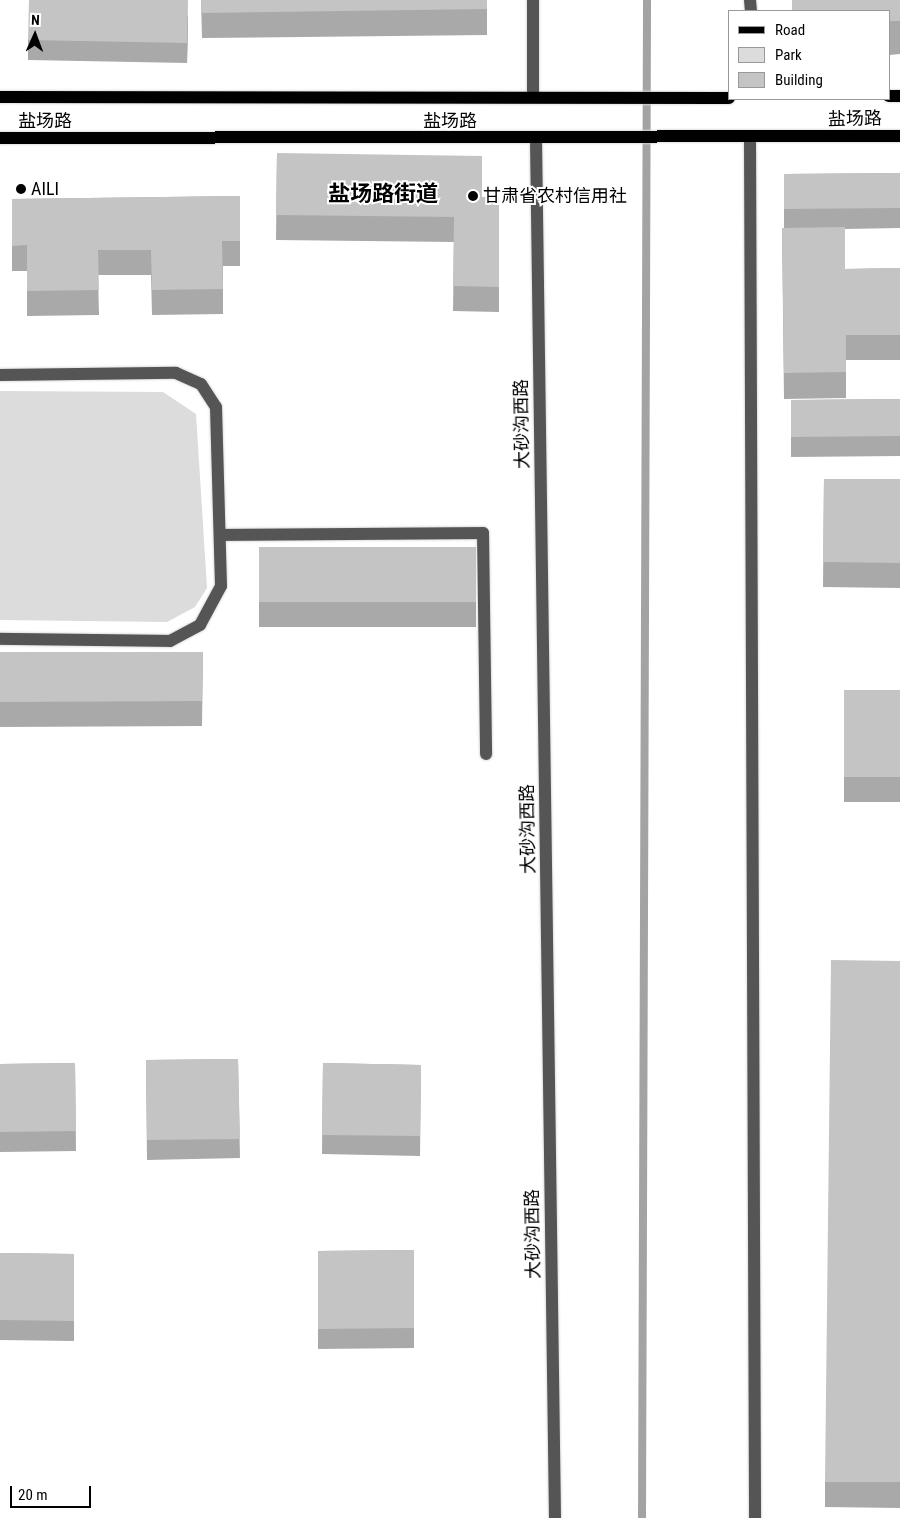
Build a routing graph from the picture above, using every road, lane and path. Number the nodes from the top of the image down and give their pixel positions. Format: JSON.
{"nodes":[{"id":1,"x":533,"y":0,"type":"edge"},
{"id":2,"x":0,"y":97,"type":"edge"},
{"id":3,"x":533,"y":97,"type":"junction"},
{"id":4,"x":728,"y":98,"type":"edge"},
{"id":5,"x":900,"y":136,"type":"edge"},
{"id":6,"x":0,"y":138,"type":"edge"},
{"id":7,"x":750,"y":138,"type":"junction"},
{"id":8,"x":536,"y":139,"type":"junction"},
{"id":9,"x":0,"y":375,"type":"edge"},
{"id":10,"x":220,"y":535,"type":"junction"},
{"id":11,"x":0,"y":639,"type":"edge"},
{"id":12,"x":486,"y":754,"type":"dead end"},
{"id":13,"x":555,"y":1518,"type":"edge"},
{"id":14,"x":755,"y":1518,"type":"edge"}],
"edges":[{"from":1,"to":3,"type":"street"},
{"from":2,"to":3,"type":"main road","name":"盐场路"},
{"from":3,"to":4,"type":"main road","name":"盐场路"},
{"from":5,"to":7,"type":"main road","name":"盐场路"},
{"from":6,"to":8,"type":"main road","name":"盐场路"},
{"from":7,"to":8,"type":"main road","name":"盐场路"},
{"from":7,"to":14,"type":"street"},
{"from":8,"to":13,"type":"street","name":"大砂沟西路"},
{"from":9,"to":10,"type":"street"},
{"from":10,"to":11,"type":"street"},
{"from":10,"to":12,"type":"street"}]}
